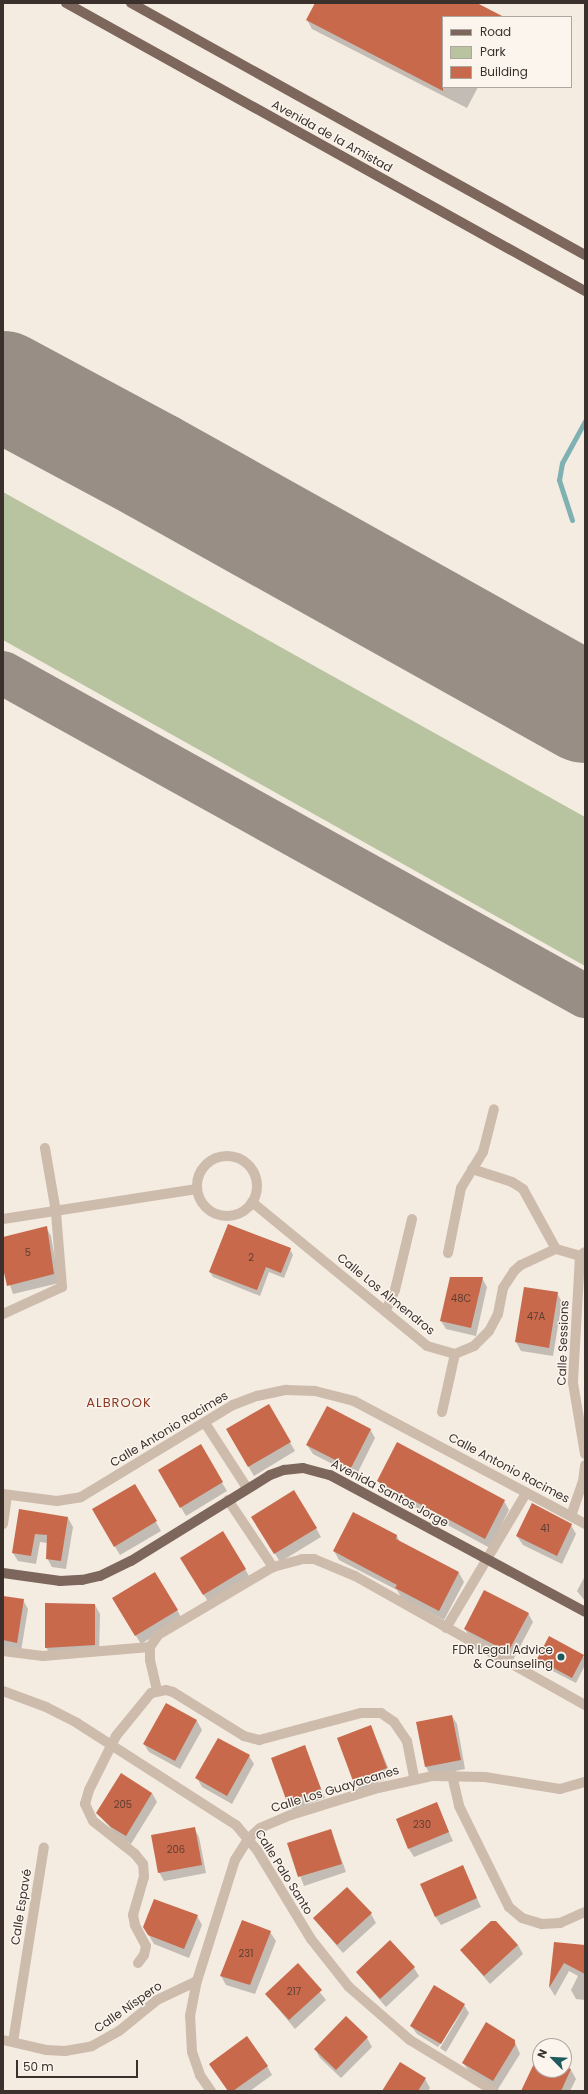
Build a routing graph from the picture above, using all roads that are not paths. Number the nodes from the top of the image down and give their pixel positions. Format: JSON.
{"nodes":[{"id":1,"x":66,"y":3,"type":"edge"},
{"id":2,"x":131,"y":3,"type":"edge"},
{"id":3,"x":585,"y":255,"type":"edge"},
{"id":4,"x":585,"y":291,"type":"edge"},
{"id":5,"x":494,"y":1109,"type":"dead end"},
{"id":6,"x":45,"y":1148,"type":"dead end"},
{"id":7,"x":472,"y":1170,"type":"junction"},
{"id":8,"x":197,"y":1189,"type":"junction"},
{"id":9,"x":252,"y":1202,"type":"junction"},
{"id":10,"x":56,"y":1212,"type":"junction"},
{"id":11,"x":4,"y":1219,"type":"edge"},
{"id":12,"x":412,"y":1219,"type":"dead end"},
{"id":13,"x":556,"y":1249,"type":"junction"},
{"id":14,"x":448,"y":1253,"type":"dead end"},
{"id":15,"x":582,"y":1254,"type":"edge"},
{"id":16,"x":386,"y":1310,"type":"junction"},
{"id":17,"x":3,"y":1314,"type":"edge"},
{"id":18,"x":455,"y":1354,"type":"junction"},
{"id":19,"x":442,"y":1412,"type":"dead end"},
{"id":20,"x":205,"y":1423,"type":"junction"},
{"id":21,"x":585,"y":1454,"type":"edge"},
{"id":22,"x":585,"y":1465,"type":"edge"},
{"id":23,"x":247,"y":1488,"type":"junction"},
{"id":24,"x":526,"y":1493,"type":"junction"},
{"id":25,"x":5,"y":1495,"type":"edge"},
{"id":26,"x":228,"y":1500,"type":"junction"},
{"id":27,"x":571,"y":1516,"type":"junction"},
{"id":28,"x":3,"y":1524,"type":"edge"},
{"id":29,"x":585,"y":1524,"type":"edge"},
{"id":30,"x":487,"y":1560,"type":"junction"},
{"id":31,"x":273,"y":1567,"type":"junction"},
{"id":32,"x":3,"y":1573,"type":"edge"},
{"id":33,"x":585,"y":1612,"type":"edge"},
{"id":34,"x":446,"y":1628,"type":"junction"},
{"id":35,"x":150,"y":1647,"type":"junction"},
{"id":36,"x":3,"y":1651,"type":"edge"},
{"id":37,"x":157,"y":1690,"type":"junction"},
{"id":38,"x":3,"y":1691,"type":"edge"},
{"id":39,"x":585,"y":1705,"type":"edge"},
{"id":40,"x":111,"y":1745,"type":"junction"},
{"id":41,"x":452,"y":1775,"type":"junction"},
{"id":42,"x":414,"y":1778,"type":"junction"},
{"id":43,"x":585,"y":1782,"type":"edge"},
{"id":44,"x":249,"y":1838,"type":"junction"},
{"id":45,"x":44,"y":1847,"type":"dead end"},
{"id":46,"x":585,"y":1912,"type":"edge"},
{"id":47,"x":138,"y":1963,"type":"dead end"},
{"id":48,"x":196,"y":1981,"type":"junction"},
{"id":49,"x":8,"y":2041,"type":"edge"},
{"id":50,"x":211,"y":2091,"type":"edge"},
{"id":51,"x":494,"y":2091,"type":"edge"}],
"edges":[{"from":1,"to":4,"type":"main road","name":"Avenida de la Amistad"},
{"from":2,"to":3,"type":"main road","name":"Avenida de la Amistad"},
{"from":5,"to":7,"type":"street"},
{"from":6,"to":10,"type":"street"},
{"from":7,"to":13,"type":"street"},
{"from":7,"to":14,"type":"street"},
{"from":8,"to":9,"type":"street"},
{"from":8,"to":9,"type":"street"},
{"from":8,"to":10,"type":"street"},
{"from":9,"to":16,"type":"street","name":"Calle Los Almendros"},
{"from":10,"to":11,"type":"street"},
{"from":10,"to":17,"type":"street"},
{"from":12,"to":16,"type":"street"},
{"from":13,"to":15,"type":"street"},
{"from":13,"to":18,"type":"street"},
{"from":15,"to":21,"type":"street","name":"Calle Sessions"},
{"from":16,"to":18,"type":"street","name":"Calle Los Almendros"},
{"from":18,"to":19,"type":"street"},
{"from":20,"to":23,"type":"street"},
{"from":20,"to":24,"type":"street","name":"Calle Antonio Racimes"},
{"from":20,"to":25,"type":"street","name":"Calle Antonio Racimes"},
{"from":22,"to":27,"type":"street"},
{"from":23,"to":26,"type":"main road","name":"Avenida Santos Jorge"},
{"from":23,"to":30,"type":"main road","name":"Avenida Santos Jorge"},
{"from":24,"to":27,"type":"street","name":"Calle Antonio Racimes"},
{"from":24,"to":30,"type":"street"},
{"from":25,"to":28,"type":"street"},
{"from":26,"to":31,"type":"street"},
{"from":26,"to":32,"type":"main road","name":"Avenida Santos Jorge"},
{"from":27,"to":29,"type":"street","name":"Calle Antonio Racimes"},
{"from":30,"to":33,"type":"main road","name":"Avenida Santos Jorge"},
{"from":30,"to":34,"type":"street"},
{"from":31,"to":34,"type":"street"},
{"from":31,"to":35,"type":"street"},
{"from":34,"to":39,"type":"street"},
{"from":35,"to":36,"type":"street"},
{"from":35,"to":37,"type":"street"},
{"from":37,"to":40,"type":"street"},
{"from":37,"to":42,"type":"street"},
{"from":38,"to":40,"type":"street","name":"Calle Palo Santo"},
{"from":40,"to":44,"type":"street","name":"Calle Palo Santo"},
{"from":40,"to":47,"type":"street"},
{"from":41,"to":42,"type":"street","name":"Calle Los Guayacanes"},
{"from":41,"to":43,"type":"street","name":"Calle Los Guayacanes"},
{"from":41,"to":46,"type":"street"},
{"from":42,"to":44,"type":"street","name":"Calle Los Guayacanes"},
{"from":44,"to":48,"type":"street","name":"Calle Los Guayacanes"},
{"from":44,"to":51,"type":"street","name":"Calle Palo Santo"},
{"from":45,"to":49,"type":"street","name":"Calle Espavé"},
{"from":48,"to":49,"type":"street","name":"Calle Níspero"},
{"from":48,"to":50,"type":"street","name":"Calle Los Guayacanes"}]}
